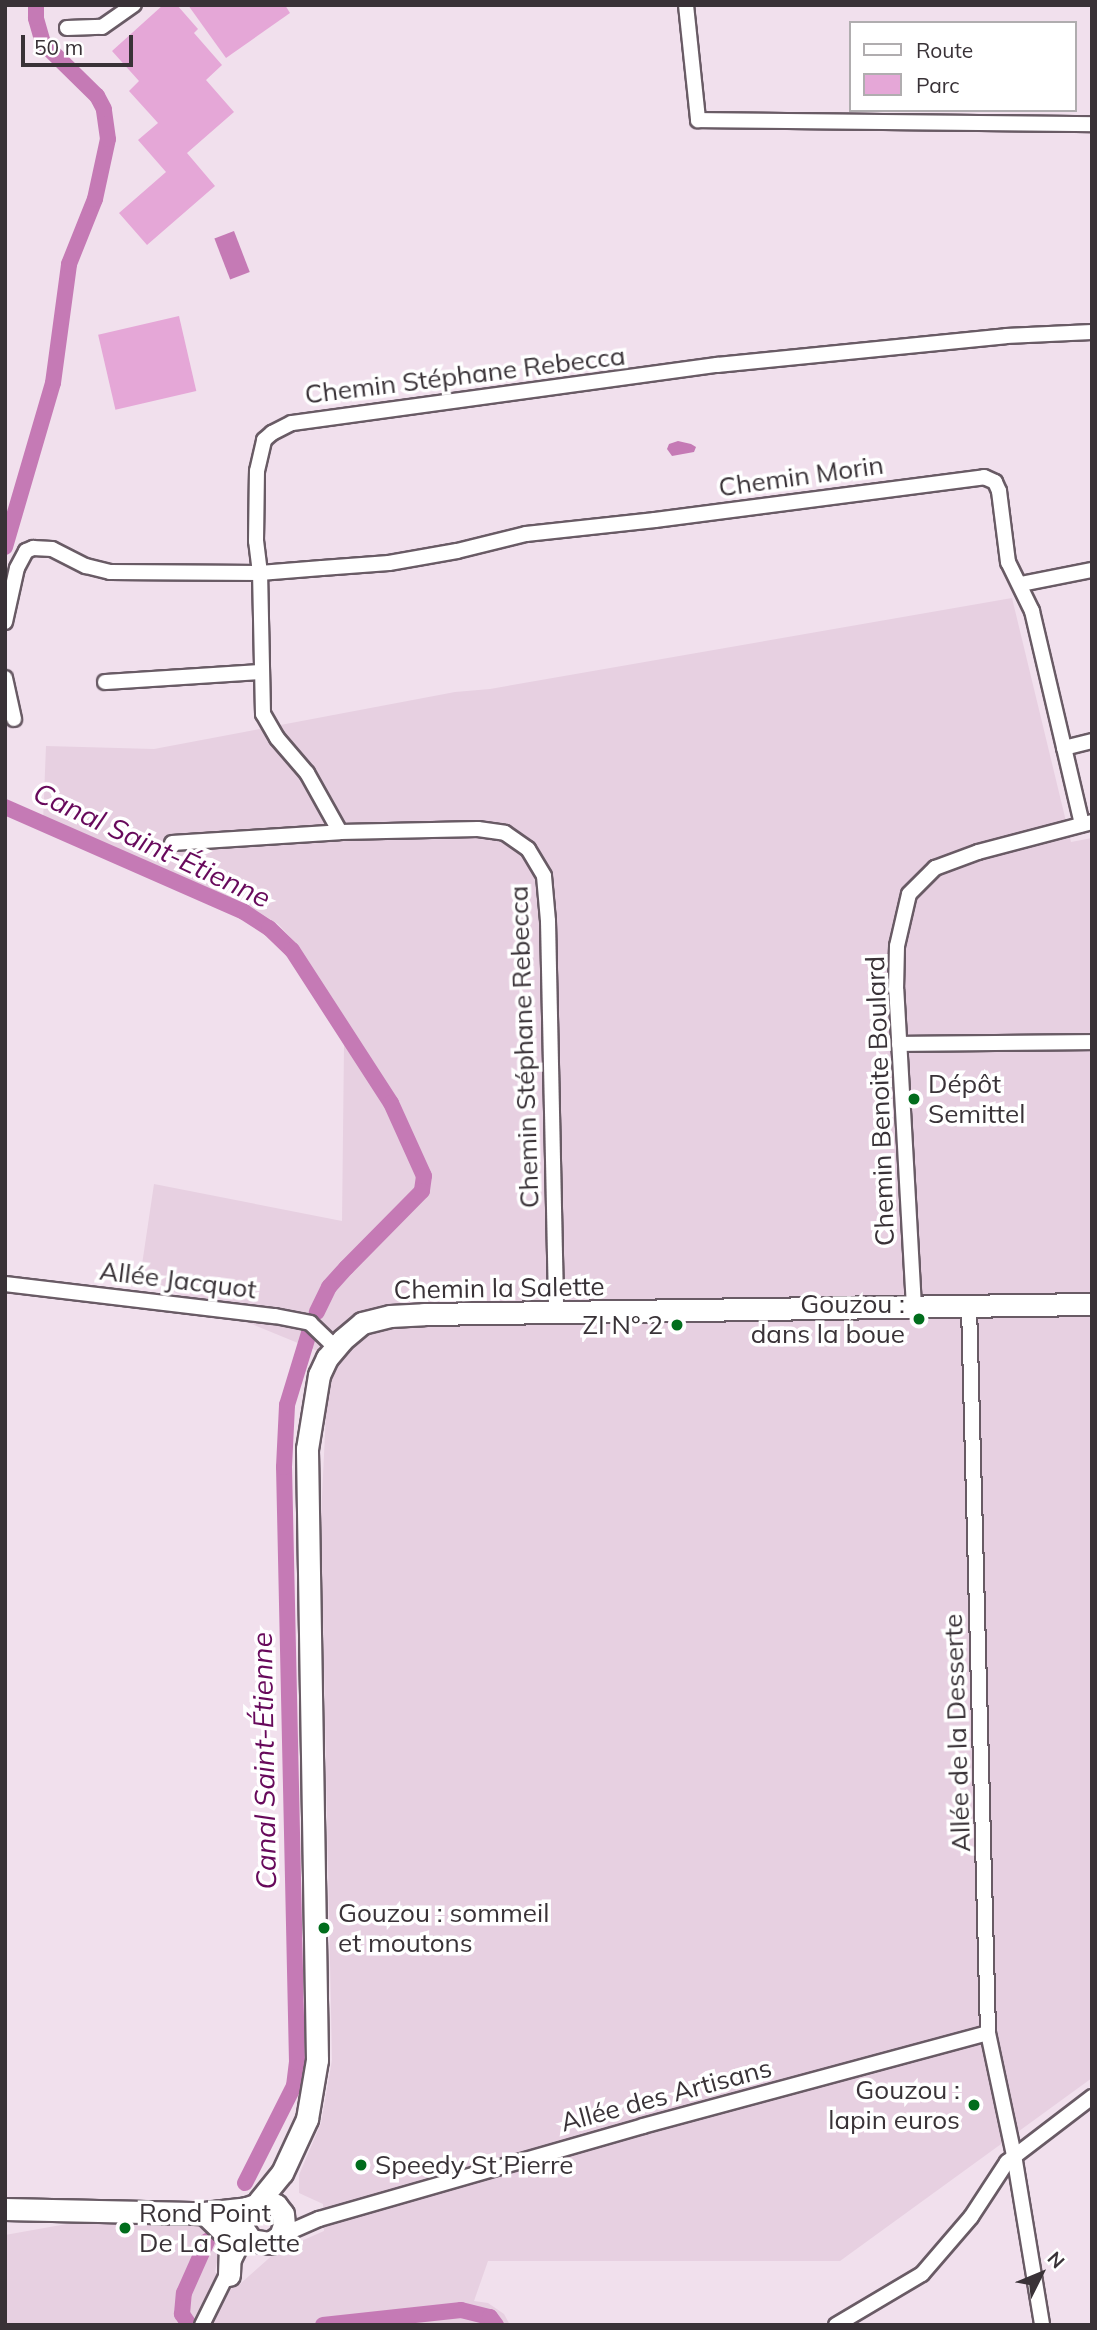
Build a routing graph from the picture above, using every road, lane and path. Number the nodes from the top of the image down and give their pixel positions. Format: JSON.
{"nodes":[{"id":1,"x":134,"y":5,"type":"edge"},
{"id":2,"x":686,"y":5,"type":"edge"},
{"id":3,"x":67,"y":28,"type":"dead end"},
{"id":4,"x":1092,"y":124,"type":"edge"},
{"id":5,"x":1092,"y":332,"type":"edge"},
{"id":6,"x":1092,"y":570,"type":"edge"},
{"id":7,"x":260,"y":573,"type":"junction"},
{"id":8,"x":1021,"y":584,"type":"junction"},
{"id":9,"x":5,"y":622,"type":"edge"},
{"id":10,"x":261,"y":672,"type":"junction"},
{"id":11,"x":5,"y":678,"type":"edge"},
{"id":12,"x":105,"y":682,"type":"dead end"},
{"id":13,"x":14,"y":719,"type":"dead end"},
{"id":14,"x":1092,"y":741,"type":"edge"},
{"id":15,"x":1064,"y":748,"type":"junction"},
{"id":16,"x":1087,"y":823,"type":"edge"},
{"id":17,"x":340,"y":832,"type":"junction"},
{"id":18,"x":172,"y":843,"type":"dead end"},
{"id":19,"x":1092,"y":1042,"type":"edge"},
{"id":20,"x":899,"y":1044,"type":"junction"},
{"id":21,"x":5,"y":1284,"type":"edge"},
{"id":22,"x":1092,"y":1304,"type":"edge"},
{"id":23,"x":969,"y":1306,"type":"junction"},
{"id":24,"x":914,"y":1307,"type":"junction"},
{"id":25,"x":556,"y":1314,"type":"junction"},
{"id":26,"x":335,"y":1347,"type":"junction"},
{"id":27,"x":988,"y":2033,"type":"junction"},
{"id":28,"x":1092,"y":2097,"type":"edge"},
{"id":29,"x":1014,"y":2155,"type":"junction"},
{"id":30,"x":282,"y":2173,"type":"junction"},
{"id":31,"x":5,"y":2209,"type":"edge"},
{"id":32,"x":282,"y":2211,"type":"junction"},
{"id":33,"x":204,"y":2213,"type":"junction"},
{"id":34,"x":319,"y":2220,"type":"junction"},
{"id":35,"x":256,"y":2225,"type":"junction"},
{"id":36,"x":229,"y":2275,"type":"junction"},
{"id":37,"x":202,"y":2325,"type":"edge"},
{"id":38,"x":836,"y":2325,"type":"edge"},
{"id":39,"x":1042,"y":2325,"type":"edge"}],
"edges":[{"from":1,"to":3,"type":"street"},
{"from":2,"to":4,"type":"street"},
{"from":5,"to":7,"type":"street","name":"Chemin Stéphane Rebecca"},
{"from":6,"to":8,"type":"street"},
{"from":7,"to":8,"type":"street","name":"Chemin Morin"},
{"from":7,"to":9,"type":"street"},
{"from":7,"to":10,"type":"street","name":"Chemin Stéphane Rebecca"},
{"from":8,"to":15,"type":"street","name":"Chemin Morin"},
{"from":10,"to":12,"type":"street"},
{"from":10,"to":17,"type":"street","name":"Chemin Stéphane Rebecca"},
{"from":11,"to":13,"type":"street"},
{"from":14,"to":15,"type":"street"},
{"from":15,"to":16,"type":"street","name":"Chemin Morin"},
{"from":16,"to":20,"type":"street","name":"Chemin Benoite Boulard"},
{"from":17,"to":18,"type":"street","name":"Chemin Stéphane Rebecca"},
{"from":17,"to":25,"type":"street","name":"Chemin Stéphane Rebecca"},
{"from":19,"to":20,"type":"street"},
{"from":20,"to":24,"type":"street","name":"Chemin Benoite Boulard"},
{"from":21,"to":26,"type":"street","name":"Allée Jacquot"},
{"from":22,"to":23,"type":"street","name":"Chemin la Salette"},
{"from":23,"to":24,"type":"street","name":"Chemin la Salette"},
{"from":23,"to":27,"type":"street","name":"Allée de la Desserte"},
{"from":24,"to":25,"type":"street","name":"Chemin la Salette"},
{"from":25,"to":26,"type":"street","name":"Chemin la Salette"},
{"from":26,"to":30,"type":"street","name":"Chemin la Salette"},
{"from":27,"to":29,"type":"street","name":"Allée de la Desserte"},
{"from":27,"to":34,"type":"street","name":"Allée des Artisans"},
{"from":28,"to":29,"type":"street"},
{"from":29,"to":38,"type":"street"},
{"from":29,"to":39,"type":"street","name":"Allée de la Desserte"},
{"from":30,"to":32,"type":"street","name":"Chemin la Salette"},
{"from":30,"to":35,"type":"street","name":"Chemin la Salette"},
{"from":31,"to":33,"type":"street"},
{"from":32,"to":34,"type":"street","name":"Allée des Artisans"},
{"from":32,"to":35,"type":"street","name":"Chemin la Salette"},
{"from":33,"to":35,"type":"street"},
{"from":33,"to":36,"type":"street"},
{"from":34,"to":35,"type":"street","name":"Allée des Artisans"},
{"from":35,"to":36,"type":"street"},
{"from":36,"to":37,"type":"street"}]}
